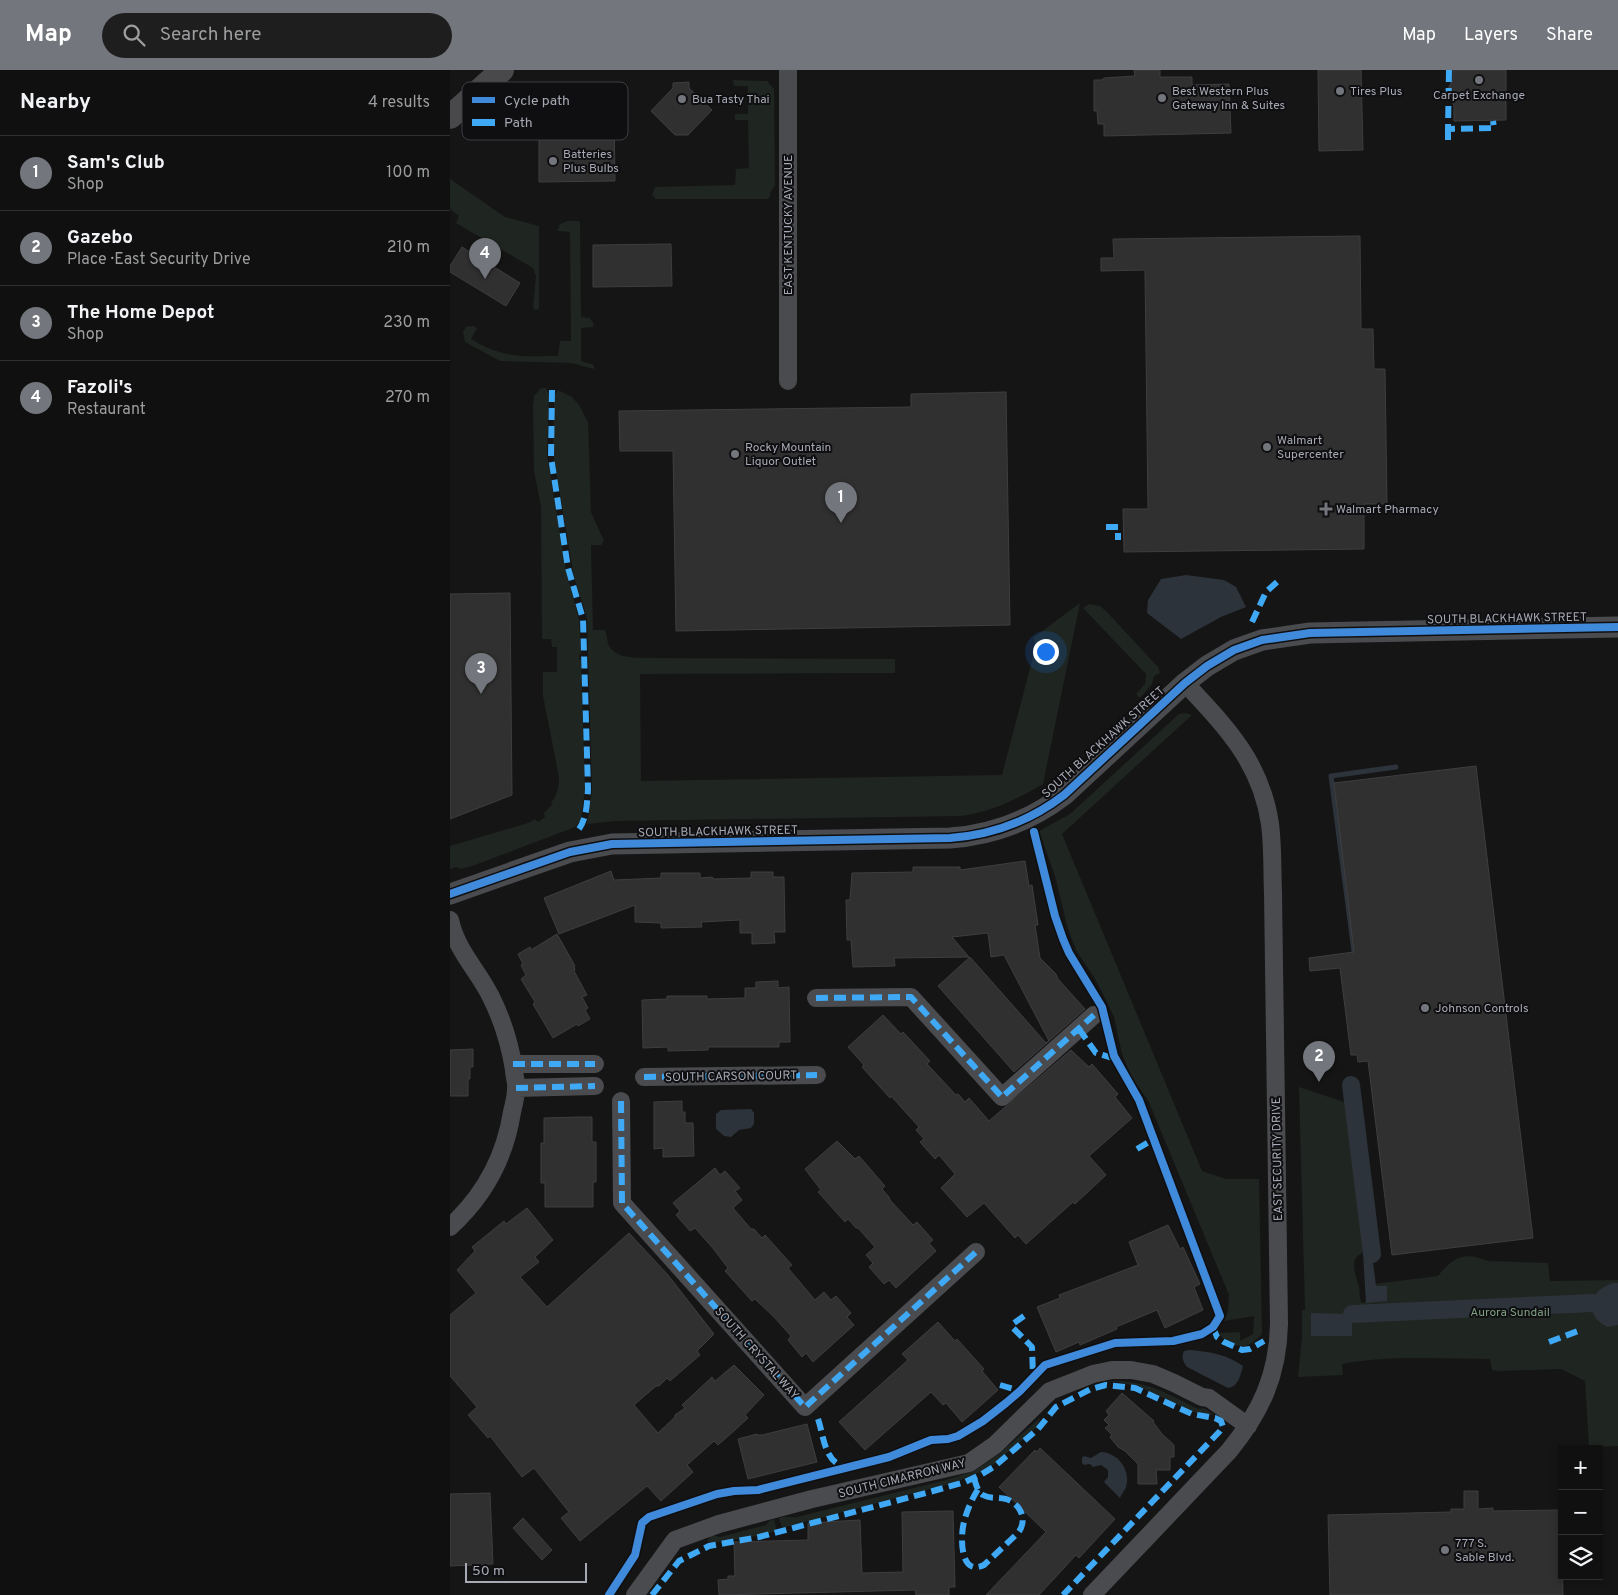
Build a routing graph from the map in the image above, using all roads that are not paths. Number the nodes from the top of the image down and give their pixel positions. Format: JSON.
{"nodes":[{"id":1,"x":502,"y":70,"type":"edge"},
{"id":2,"x":788,"y":70,"type":"edge"},
{"id":3,"x":489,"y":82,"type":"edge"},
{"id":4,"x":462,"y":106,"type":"edge"},
{"id":5,"x":450,"y":117,"type":"edge"},
{"id":6,"x":788,"y":380,"type":"dead end"},
{"id":7,"x":1618,"y":628,"type":"edge"},
{"id":8,"x":1185,"y":683,"type":"junction"},
{"id":9,"x":450,"y":894,"type":"edge"},
{"id":10,"x":450,"y":920,"type":"edge"},
{"id":11,"x":816,"y":998,"type":"dead end"},
{"id":12,"x":1094,"y":1015,"type":"dead end"},
{"id":13,"x":513,"y":1064,"type":"junction"},
{"id":14,"x":595,"y":1064,"type":"dead end"},
{"id":15,"x":817,"y":1075,"type":"dead end"},
{"id":16,"x":644,"y":1077,"type":"dead end"},
{"id":17,"x":595,"y":1086,"type":"dead end"},
{"id":18,"x":516,"y":1088,"type":"junction"},
{"id":19,"x":621,"y":1101,"type":"dead end"},
{"id":20,"x":450,"y":1227,"type":"edge"},
{"id":21,"x":976,"y":1252,"type":"dead end"},
{"id":22,"x":1248,"y":1426,"type":"junction"},
{"id":23,"x":635,"y":1595,"type":"edge"},
{"id":24,"x":1092,"y":1595,"type":"edge"}],
"edges":[{"from":1,"to":3,"type":"main road"},
{"from":2,"to":6,"type":"street","name":"EAST KENTUCKY AVENUE"},
{"from":4,"to":5,"type":"main road"},
{"from":7,"to":8,"type":"street","name":"SOUTH BLACKHAWK STREET"},
{"from":8,"to":9,"type":"street","name":"SOUTH BLACKHAWK STREET"},
{"from":8,"to":22,"type":"street","name":"EAST SECURITY DRIVE"},
{"from":10,"to":13,"type":"street"},
{"from":11,"to":12,"type":"street"},
{"from":13,"to":14,"type":"street"},
{"from":13,"to":18,"type":"street"},
{"from":15,"to":16,"type":"street","name":"SOUTH CARSON COURT"},
{"from":17,"to":18,"type":"street"},
{"from":18,"to":20,"type":"street"},
{"from":19,"to":21,"type":"street","name":"SOUTH CRYSTAL WAY"},
{"from":22,"to":23,"type":"street","name":"SOUTH CIMARRON WAY"},
{"from":22,"to":24,"type":"street","name":"EAST SECURITY DRIVE"}]}
